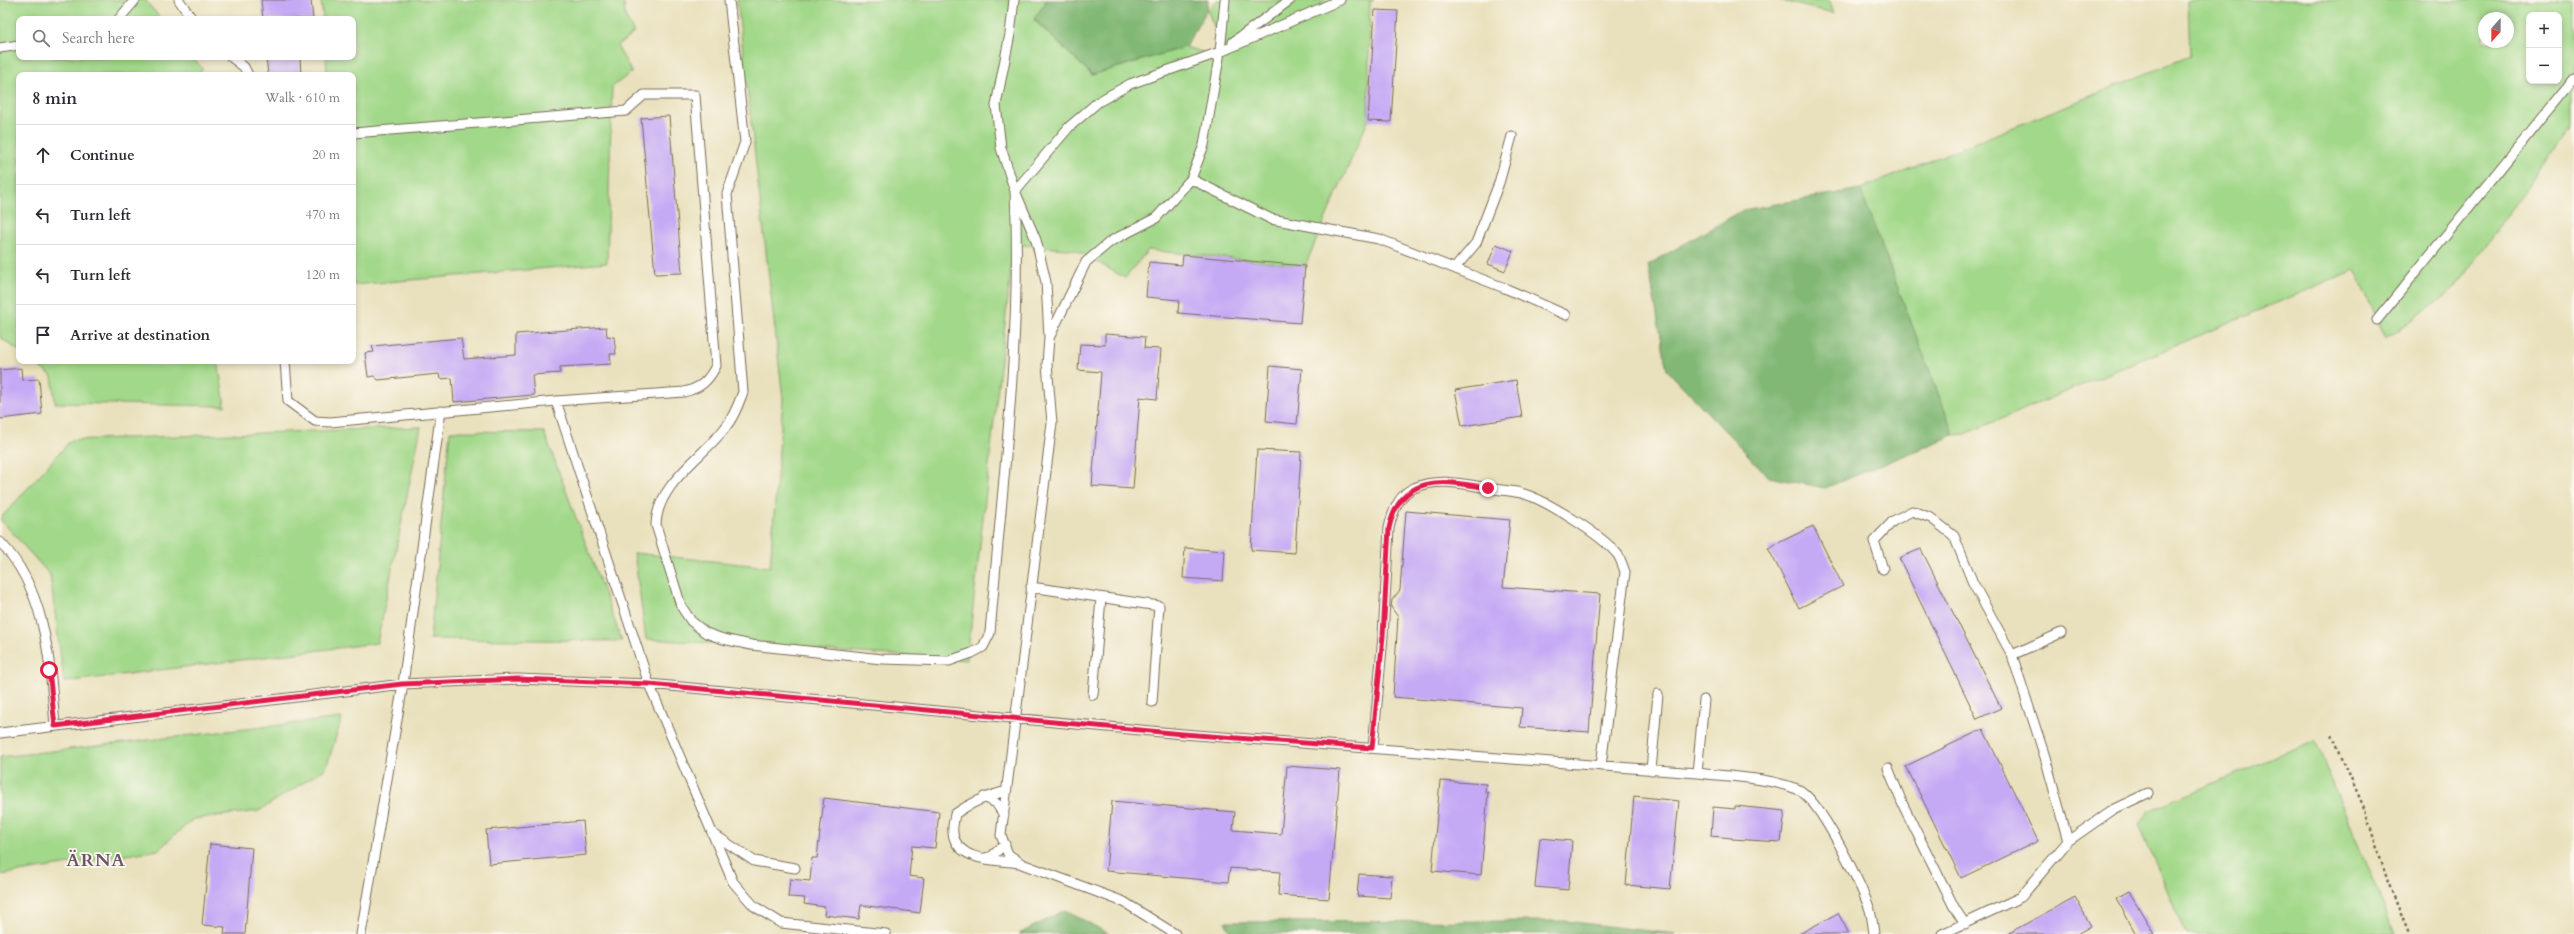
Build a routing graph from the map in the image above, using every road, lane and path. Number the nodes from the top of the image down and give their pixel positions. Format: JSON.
{"nodes":[{"id":1,"x":135,"y":0,"type":"edge"},
{"id":2,"x":179,"y":0,"type":"edge"},
{"id":3,"x":729,"y":0,"type":"edge"},
{"id":4,"x":1014,"y":0,"type":"edge"},
{"id":5,"x":1225,"y":0,"type":"edge"},
{"id":6,"x":1290,"y":0,"type":"edge"},
{"id":7,"x":1340,"y":0,"type":"edge"},
{"id":8,"x":122,"y":16,"type":"edge"},
{"id":9,"x":190,"y":16,"type":"edge"},
{"id":10,"x":16,"y":45,"type":"edge"},
{"id":11,"x":0,"y":48,"type":"edge"},
{"id":12,"x":1220,"y":52,"type":"junction"},
{"id":13,"x":235,"y":60,"type":"edge"},
{"id":14,"x":246,"y":72,"type":"edge"},
{"id":15,"x":2574,"y":78,"type":"edge"},
{"id":16,"x":356,"y":132,"type":"edge"},
{"id":17,"x":1512,"y":136,"type":"dead end"},
{"id":18,"x":1192,"y":179,"type":"junction"},
{"id":19,"x":1015,"y":191,"type":"junction"},
{"id":20,"x":1455,"y":268,"type":"junction"},
{"id":21,"x":1566,"y":315,"type":"dead end"},
{"id":22,"x":2377,"y":320,"type":"dead end"},
{"id":23,"x":1049,"y":338,"type":"junction"},
{"id":24,"x":285,"y":364,"type":"edge"},
{"id":25,"x":556,"y":401,"type":"junction"},
{"id":26,"x":441,"y":411,"type":"junction"},
{"id":27,"x":0,"y":542,"type":"edge"},
{"id":28,"x":1883,"y":569,"type":"dead end"},
{"id":29,"x":1031,"y":587,"type":"junction"},
{"id":30,"x":1101,"y":598,"type":"junction"},
{"id":31,"x":2062,"y":633,"type":"dead end"},
{"id":32,"x":2012,"y":655,"type":"junction"},
{"id":33,"x":402,"y":684,"type":"junction"},
{"id":34,"x":649,"y":684,"type":"junction"},
{"id":35,"x":1658,"y":694,"type":"dead end"},
{"id":36,"x":1093,"y":695,"type":"dead end"},
{"id":37,"x":1704,"y":700,"type":"dead end"},
{"id":38,"x":1152,"y":702,"type":"dead end"},
{"id":39,"x":1014,"y":717,"type":"junction"},
{"id":40,"x":55,"y":726,"type":"junction"},
{"id":41,"x":0,"y":733,"type":"edge"},
{"id":42,"x":2332,"y":734,"type":"dead end"},
{"id":43,"x":1372,"y":748,"type":"junction"},
{"id":44,"x":1601,"y":766,"type":"junction"},
{"id":45,"x":1888,"y":768,"type":"dead end"},
{"id":46,"x":1651,"y":770,"type":"junction"},
{"id":47,"x":1697,"y":773,"type":"junction"},
{"id":48,"x":1006,"y":791,"type":"junction"},
{"id":49,"x":2148,"y":793,"type":"dead end"},
{"id":50,"x":984,"y":797,"type":"junction"},
{"id":51,"x":1004,"y":815,"type":"junction"},
{"id":52,"x":712,"y":833,"type":"junction"},
{"id":53,"x":2068,"y":841,"type":"junction"},
{"id":54,"x":1005,"y":844,"type":"junction"},
{"id":55,"x":985,"y":858,"type":"junction"},
{"id":56,"x":1022,"y":864,"type":"junction"},
{"id":57,"x":795,"y":868,"type":"dead end"},
{"id":58,"x":1965,"y":924,"type":"junction"},
{"id":59,"x":361,"y":934,"type":"edge"},
{"id":60,"x":886,"y":934,"type":"edge"},
{"id":61,"x":1175,"y":934,"type":"edge"},
{"id":62,"x":1874,"y":934,"type":"edge"},
{"id":63,"x":1942,"y":934,"type":"edge"},
{"id":64,"x":2409,"y":934,"type":"edge"}],
"edges":[{"from":1,"to":8,"type":"lane"},
{"from":2,"to":9,"type":"lane"},
{"from":3,"to":19,"type":"lane"},
{"from":4,"to":19,"type":"lane"},
{"from":5,"to":12,"type":"lane"},
{"from":6,"to":12,"type":"lane"},
{"from":7,"to":12,"type":"lane"},
{"from":10,"to":11,"type":"lane"},
{"from":12,"to":18,"type":"lane"},
{"from":12,"to":19,"type":"lane"},
{"from":13,"to":14,"type":"lane"},
{"from":15,"to":22,"type":"lane"},
{"from":16,"to":25,"type":"lane"},
{"from":17,"to":20,"type":"lane"},
{"from":18,"to":20,"type":"lane"},
{"from":18,"to":23,"type":"lane"},
{"from":19,"to":23,"type":"lane"},
{"from":20,"to":21,"type":"lane"},
{"from":23,"to":29,"type":"lane"},
{"from":24,"to":26,"type":"lane"},
{"from":25,"to":26,"type":"lane"},
{"from":25,"to":34,"type":"lane"},
{"from":26,"to":33,"type":"lane"},
{"from":27,"to":40,"type":"lane"},
{"from":28,"to":32,"type":"lane"},
{"from":29,"to":30,"type":"lane"},
{"from":29,"to":39,"type":"lane"},
{"from":30,"to":36,"type":"lane"},
{"from":30,"to":38,"type":"lane"},
{"from":31,"to":32,"type":"lane"},
{"from":32,"to":53,"type":"lane"},
{"from":33,"to":34,"type":"lane"},
{"from":33,"to":40,"type":"lane"},
{"from":33,"to":59,"type":"lane"},
{"from":34,"to":39,"type":"lane"},
{"from":34,"to":52,"type":"lane"},
{"from":35,"to":46,"type":"lane"},
{"from":37,"to":47,"type":"lane"},
{"from":39,"to":43,"type":"lane"},
{"from":39,"to":48,"type":"lane"},
{"from":40,"to":41,"type":"lane"},
{"from":42,"to":64,"type":"path"},
{"from":43,"to":44,"type":"lane"},
{"from":43,"to":44,"type":"lane"},
{"from":44,"to":46,"type":"lane"},
{"from":45,"to":58,"type":"lane"},
{"from":46,"to":47,"type":"lane"},
{"from":47,"to":62,"type":"lane"},
{"from":48,"to":50,"type":"lane"},
{"from":48,"to":51,"type":"lane"},
{"from":49,"to":53,"type":"lane"},
{"from":50,"to":51,"type":"lane"},
{"from":50,"to":55,"type":"lane"},
{"from":51,"to":54,"type":"lane"},
{"from":52,"to":57,"type":"lane"},
{"from":52,"to":60,"type":"lane"},
{"from":53,"to":58,"type":"lane"},
{"from":54,"to":55,"type":"lane"},
{"from":54,"to":56,"type":"lane"},
{"from":55,"to":56,"type":"lane"},
{"from":56,"to":61,"type":"lane"},
{"from":58,"to":63,"type":"lane"}]}
